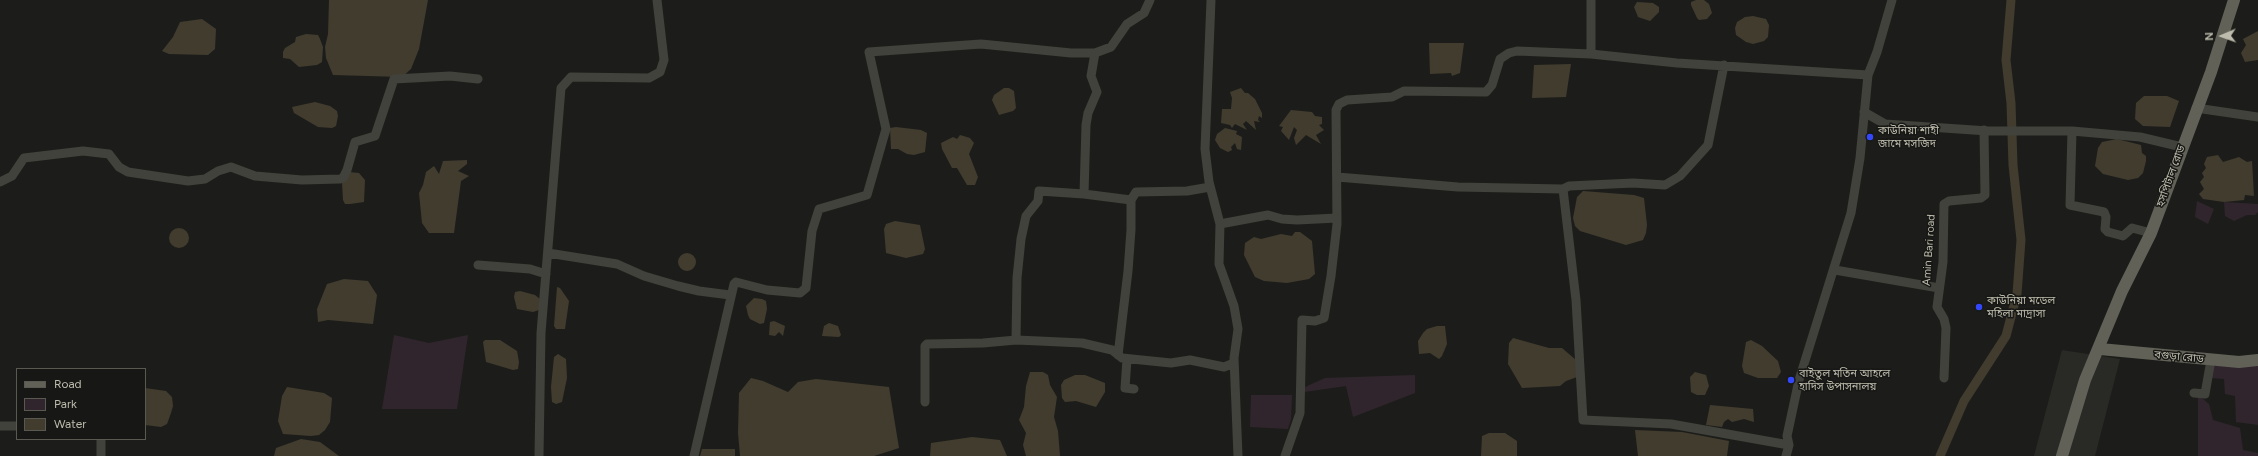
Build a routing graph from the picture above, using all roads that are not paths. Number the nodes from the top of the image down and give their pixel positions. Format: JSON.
{"nodes":[{"id":1,"x":657,"y":0,"type":"edge"},
{"id":2,"x":1150,"y":0,"type":"edge"},
{"id":3,"x":1211,"y":0,"type":"edge"},
{"id":4,"x":1591,"y":0,"type":"edge"},
{"id":5,"x":1892,"y":0,"type":"edge"},
{"id":6,"x":2234,"y":0,"type":"edge"},
{"id":7,"x":1095,"y":53,"type":"junction"},
{"id":8,"x":1591,"y":54,"type":"junction"},
{"id":9,"x":1724,"y":65,"type":"junction"},
{"id":10,"x":1868,"y":75,"type":"junction"},
{"id":11,"x":478,"y":79,"type":"dead end"},
{"id":12,"x":2196,"y":108,"type":"junction"},
{"id":13,"x":1864,"y":112,"type":"junction"},
{"id":14,"x":2258,"y":116,"type":"edge"},
{"id":15,"x":1986,"y":130,"type":"junction"},
{"id":16,"x":2072,"y":131,"type":"junction"},
{"id":17,"x":2182,"y":147,"type":"junction"},
{"id":18,"x":1337,"y":177,"type":"junction"},
{"id":19,"x":0,"y":182,"type":"edge"},
{"id":20,"x":1210,"y":186,"type":"junction"},
{"id":21,"x":1563,"y":189,"type":"junction"},
{"id":22,"x":1084,"y":194,"type":"junction"},
{"id":23,"x":1130,"y":200,"type":"junction"},
{"id":24,"x":1336,"y":218,"type":"junction"},
{"id":25,"x":1220,"y":224,"type":"junction"},
{"id":26,"x":2151,"y":233,"type":"junction"},
{"id":27,"x":548,"y":253,"type":"junction"},
{"id":28,"x":478,"y":265,"type":"dead end"},
{"id":29,"x":1835,"y":270,"type":"junction"},
{"id":30,"x":546,"y":274,"type":"junction"},
{"id":31,"x":1940,"y":288,"type":"junction"},
{"id":32,"x":730,"y":295,"type":"junction"},
{"id":33,"x":1016,"y":340,"type":"junction"},
{"id":34,"x":2100,"y":349,"type":"junction"},
{"id":35,"x":1118,"y":355,"type":"junction"},
{"id":36,"x":1128,"y":359,"type":"junction"},
{"id":37,"x":2211,"y":360,"type":"junction"},
{"id":38,"x":2258,"y":360,"type":"edge"},
{"id":39,"x":1234,"y":363,"type":"junction"},
{"id":40,"x":1944,"y":378,"type":"dead end"},
{"id":41,"x":1134,"y":389,"type":"dead end"},
{"id":42,"x":2194,"y":393,"type":"dead end"},
{"id":43,"x":925,"y":402,"type":"dead end"},
{"id":44,"x":0,"y":426,"type":"edge"},
{"id":45,"x":16,"y":426,"type":"edge"},
{"id":46,"x":101,"y":440,"type":"edge"},
{"id":47,"x":1789,"y":445,"type":"junction"},
{"id":48,"x":101,"y":456,"type":"edge"},
{"id":49,"x":540,"y":456,"type":"edge"},
{"id":50,"x":694,"y":456,"type":"edge"},
{"id":51,"x":1238,"y":456,"type":"edge"},
{"id":52,"x":1285,"y":456,"type":"edge"},
{"id":53,"x":1786,"y":456,"type":"edge"},
{"id":54,"x":2062,"y":456,"type":"edge"}],
"edges":[{"from":1,"to":27,"type":"street"},
{"from":2,"to":7,"type":"street"},
{"from":3,"to":20,"type":"street"},
{"from":4,"to":8,"type":"street"},
{"from":5,"to":10,"type":"street"},
{"from":6,"to":12,"type":"main road","name":"হসপিটাল রোড"},
{"from":7,"to":22,"type":"street"},
{"from":7,"to":32,"type":"street"},
{"from":8,"to":9,"type":"street"},
{"from":8,"to":18,"type":"street"},
{"from":9,"to":10,"type":"street"},
{"from":9,"to":21,"type":"street"},
{"from":10,"to":13,"type":"street"},
{"from":11,"to":19,"type":"street"},
{"from":12,"to":14,"type":"street"},
{"from":12,"to":17,"type":"main road","name":"হসপিটাল রোড"},
{"from":13,"to":15,"type":"street"},
{"from":13,"to":29,"type":"street"},
{"from":15,"to":16,"type":"street"},
{"from":15,"to":31,"type":"street","name":"Amin Bari road"},
{"from":16,"to":17,"type":"street"},
{"from":16,"to":26,"type":"street"},
{"from":17,"to":26,"type":"main road","name":"হসপিটাল রোড"},
{"from":18,"to":21,"type":"street"},
{"from":18,"to":24,"type":"street"},
{"from":20,"to":23,"type":"street"},
{"from":20,"to":25,"type":"street"},
{"from":21,"to":47,"type":"street"},
{"from":22,"to":23,"type":"street"},
{"from":22,"to":33,"type":"street"},
{"from":23,"to":35,"type":"street"},
{"from":24,"to":25,"type":"street"},
{"from":24,"to":52,"type":"street"},
{"from":25,"to":39,"type":"street"},
{"from":26,"to":34,"type":"main road","name":"হসপিটাল রোড"},
{"from":27,"to":30,"type":"street"},
{"from":27,"to":32,"type":"street"},
{"from":28,"to":30,"type":"street"},
{"from":29,"to":31,"type":"street"},
{"from":29,"to":47,"type":"street"},
{"from":30,"to":49,"type":"street"},
{"from":31,"to":40,"type":"street","name":"Amin Bari road"},
{"from":32,"to":50,"type":"street"},
{"from":33,"to":35,"type":"street"},
{"from":33,"to":43,"type":"street"},
{"from":34,"to":37,"type":"main road","name":"বগুড়া রোড"},
{"from":34,"to":54,"type":"main road","name":"হসপিটাল রোড"},
{"from":35,"to":36,"type":"street"},
{"from":36,"to":39,"type":"street"},
{"from":36,"to":41,"type":"street"},
{"from":37,"to":38,"type":"main road","name":"বগুড়া রোড"},
{"from":37,"to":42,"type":"street"},
{"from":39,"to":51,"type":"street"},
{"from":44,"to":45,"type":"street"},
{"from":46,"to":48,"type":"street"},
{"from":47,"to":53,"type":"street"}]}
